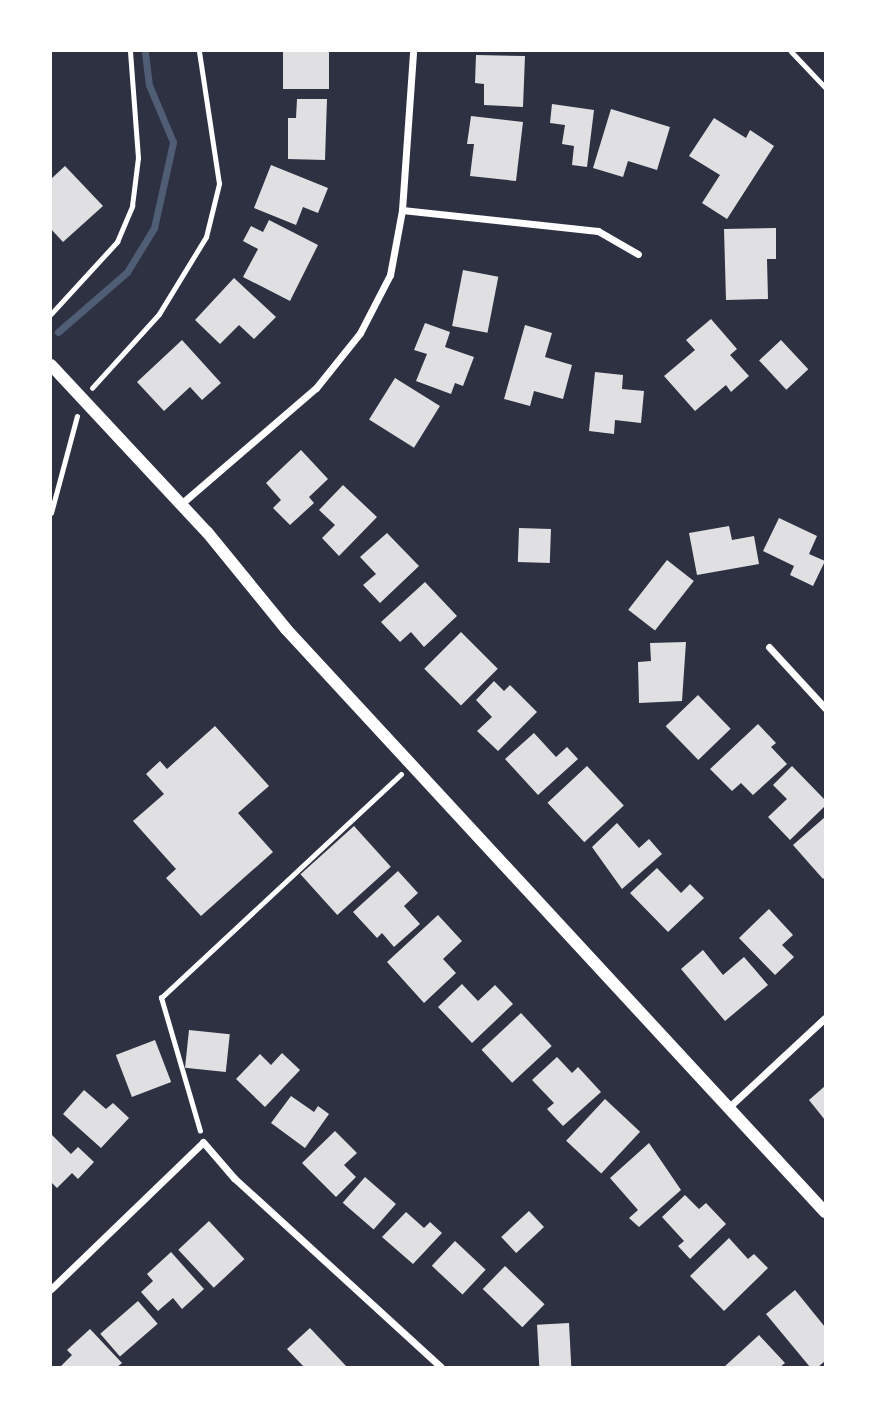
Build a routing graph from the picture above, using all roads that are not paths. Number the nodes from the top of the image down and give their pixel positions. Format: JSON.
{"nodes":[{"id":1,"x":413,"y":51,"type":"edge"},
{"id":2,"x":402,"y":210,"type":"junction"},
{"id":3,"x":638,"y":254,"type":"dead end"},
{"id":4,"x":51,"y":365,"type":"edge"},
{"id":5,"x":181,"y":504,"type":"junction"},
{"id":6,"x":769,"y":647,"type":"dead end"},
{"id":7,"x":825,"y":708,"type":"edge"},
{"id":8,"x":825,"y":1018,"type":"edge"},
{"id":9,"x":727,"y":1108,"type":"junction"},
{"id":10,"x":825,"y":1212,"type":"edge"},
{"id":11,"x":51,"y":1289,"type":"edge"},
{"id":12,"x":441,"y":1367,"type":"edge"}],
"edges":[{"from":1,"to":2,"type":"street"},
{"from":2,"to":3,"type":"street"},
{"from":2,"to":5,"type":"street"},
{"from":4,"to":5,"type":"street"},
{"from":5,"to":9,"type":"street"},
{"from":6,"to":7,"type":"street"},
{"from":8,"to":9,"type":"street"},
{"from":9,"to":10,"type":"street"},
{"from":11,"to":12,"type":"street"}]}
